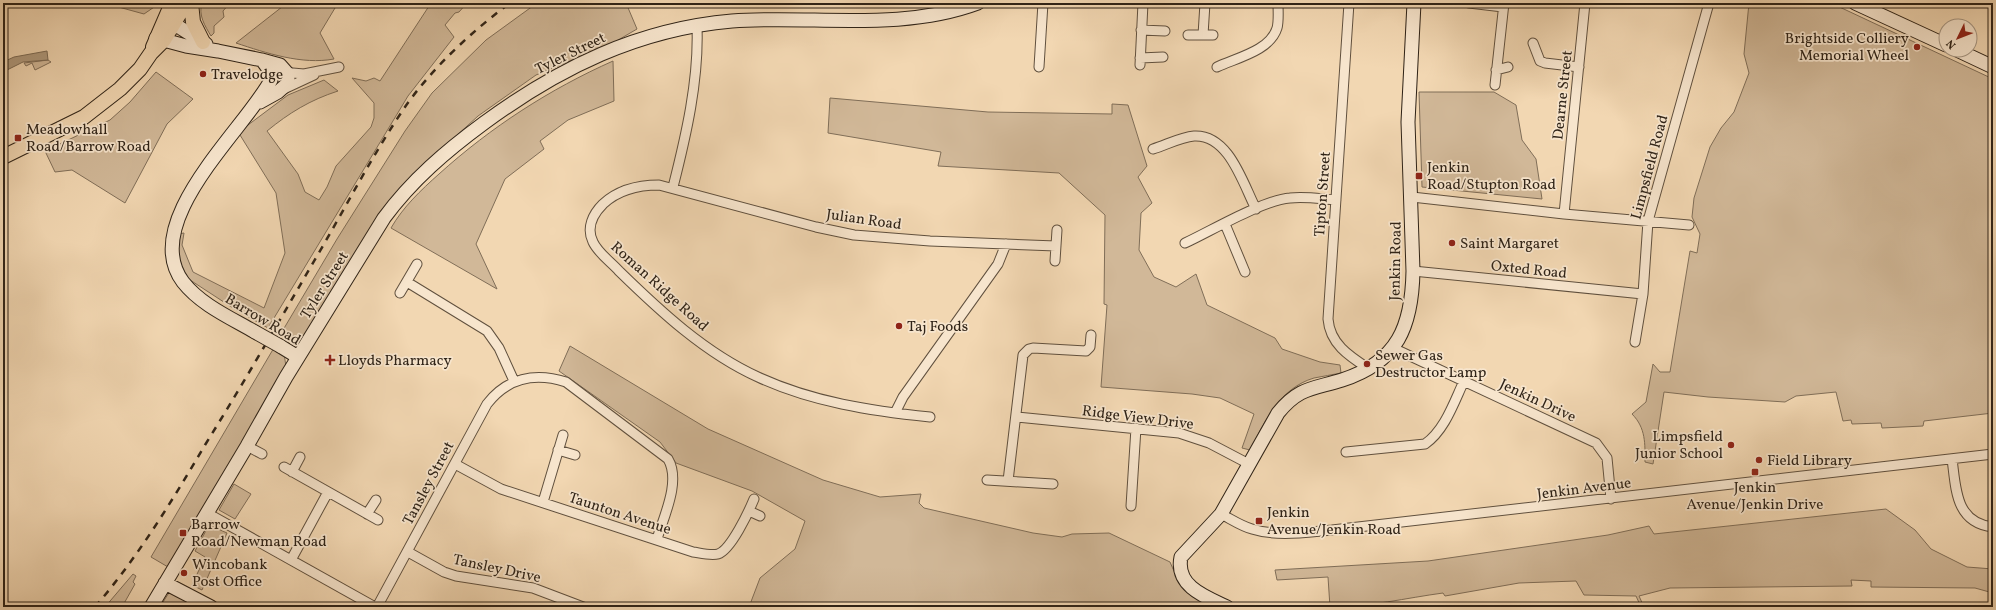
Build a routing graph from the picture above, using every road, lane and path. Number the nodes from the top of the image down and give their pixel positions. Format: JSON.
{"nodes":[{"id":1,"x":172,"y":3,"type":"edge"},
{"id":2,"x":186,"y":3,"type":"edge"},
{"id":3,"x":192,"y":3,"type":"edge"},
{"id":4,"x":978,"y":3,"type":"edge"},
{"id":5,"x":1043,"y":3,"type":"edge"},
{"id":6,"x":1143,"y":3,"type":"edge"},
{"id":7,"x":1205,"y":3,"type":"edge"},
{"id":8,"x":1278,"y":3,"type":"edge"},
{"id":9,"x":1349,"y":3,"type":"edge"},
{"id":10,"x":1414,"y":3,"type":"edge"},
{"id":11,"x":1469,"y":3,"type":"edge"},
{"id":12,"x":1585,"y":3,"type":"edge"},
{"id":13,"x":1709,"y":3,"type":"edge"},
{"id":14,"x":1855,"y":3,"type":"edge"},
{"id":15,"x":1503,"y":5,"type":"edge"},
{"id":16,"x":168,"y":25,"type":"junction"},
{"id":17,"x":697,"y":26,"type":"junction"},
{"id":18,"x":1142,"y":30,"type":"junction"},
{"id":19,"x":1165,"y":31,"type":"dead end"},
{"id":20,"x":1188,"y":35,"type":"dead end"},
{"id":21,"x":1203,"y":35,"type":"junction"},
{"id":22,"x":1213,"y":35,"type":"dead end"},
{"id":23,"x":160,"y":39,"type":"junction"},
{"id":24,"x":1938,"y":41,"type":"edge"},
{"id":25,"x":203,"y":42,"type":"junction"},
{"id":26,"x":1533,"y":43,"type":"dead end"},
{"id":27,"x":218,"y":51,"type":"junction"},
{"id":28,"x":1163,"y":57,"type":"dead end"},
{"id":29,"x":1974,"y":58,"type":"edge"},
{"id":30,"x":1539,"y":60,"type":"junction"},
{"id":31,"x":1217,"y":66,"type":"dead end"},
{"id":32,"x":1531,"y":66,"type":"dead end"},
{"id":33,"x":339,"y":67,"type":"dead end"},
{"id":34,"x":1039,"y":67,"type":"dead end"},
{"id":35,"x":1508,"y":67,"type":"dead end"},
{"id":36,"x":1579,"y":67,"type":"junction"},
{"id":37,"x":1993,"y":67,"type":"edge"},
{"id":38,"x":284,"y":70,"type":"junction"},
{"id":39,"x":1496,"y":70,"type":"junction"},
{"id":40,"x":320,"y":72,"type":"junction"},
{"id":41,"x":1495,"y":84,"type":"dead end"},
{"id":42,"x":272,"y":91,"type":"junction"},
{"id":43,"x":1153,"y":149,"type":"dead end"},
{"id":44,"x":3,"y":157,"type":"edge"},
{"id":45,"x":673,"y":187,"type":"junction"},
{"id":46,"x":1412,"y":197,"type":"junction"},
{"id":47,"x":1336,"y":200,"type":"junction"},
{"id":48,"x":1256,"y":209,"type":"junction"},
{"id":49,"x":1564,"y":214,"type":"junction"},
{"id":50,"x":1648,"y":221,"type":"junction"},
{"id":51,"x":1225,"y":224,"type":"junction"},
{"id":52,"x":1689,"y":225,"type":"dead end"},
{"id":53,"x":1057,"y":230,"type":"dead end"},
{"id":54,"x":1185,"y":243,"type":"dead end"},
{"id":55,"x":1006,"y":244,"type":"junction"},
{"id":56,"x":1056,"y":246,"type":"junction"},
{"id":57,"x":1055,"y":261,"type":"dead end"},
{"id":58,"x":417,"y":264,"type":"dead end"},
{"id":59,"x":1413,"y":271,"type":"junction"},
{"id":60,"x":1245,"y":272,"type":"dead end"},
{"id":61,"x":407,"y":282,"type":"junction"},
{"id":62,"x":400,"y":293,"type":"dead end"},
{"id":63,"x":1643,"y":294,"type":"junction"},
{"id":64,"x":1091,"y":335,"type":"dead end"},
{"id":65,"x":1635,"y":342,"type":"dead end"},
{"id":66,"x":1392,"y":348,"type":"junction"},
{"id":67,"x":298,"y":357,"type":"junction"},
{"id":68,"x":1368,"y":369,"type":"junction"},
{"id":69,"x":514,"y":381,"type":"junction"},
{"id":70,"x":1464,"y":381,"type":"junction"},
{"id":71,"x":895,"y":413,"type":"junction"},
{"id":72,"x":930,"y":417,"type":"dead end"},
{"id":73,"x":1017,"y":417,"type":"junction"},
{"id":74,"x":1136,"y":428,"type":"junction"},
{"id":75,"x":563,"y":435,"type":"dead end"},
{"id":76,"x":248,"y":446,"type":"junction"},
{"id":77,"x":558,"y":450,"type":"junction"},
{"id":78,"x":1346,"y":452,"type":"dead end"},
{"id":79,"x":262,"y":454,"type":"dead end"},
{"id":80,"x":1993,"y":454,"type":"edge"},
{"id":81,"x":575,"y":455,"type":"dead end"},
{"id":82,"x":300,"y":457,"type":"dead end"},
{"id":83,"x":1952,"y":458,"type":"junction"},
{"id":84,"x":455,"y":464,"type":"junction"},
{"id":85,"x":1250,"y":464,"type":"junction"},
{"id":86,"x":987,"y":480,"type":"dead end"},
{"id":87,"x":1008,"y":481,"type":"junction"},
{"id":88,"x":1052,"y":484,"type":"dead end"},
{"id":89,"x":328,"y":492,"type":"junction"},
{"id":90,"x":754,"y":499,"type":"dead end"},
{"id":91,"x":1611,"y":499,"type":"junction"},
{"id":92,"x":376,"y":500,"type":"dead end"},
{"id":93,"x":543,"y":502,"type":"junction"},
{"id":94,"x":1131,"y":506,"type":"dead end"},
{"id":95,"x":749,"y":511,"type":"junction"},
{"id":96,"x":208,"y":513,"type":"junction"},
{"id":97,"x":367,"y":514,"type":"junction"},
{"id":98,"x":1222,"y":514,"type":"junction"},
{"id":99,"x":760,"y":516,"type":"dead end"},
{"id":100,"x":378,"y":520,"type":"dead end"},
{"id":101,"x":1993,"y":527,"type":"edge"},
{"id":102,"x":657,"y":539,"type":"junction"},
{"id":103,"x":408,"y":552,"type":"junction"},
{"id":104,"x":291,"y":560,"type":"junction"},
{"id":105,"x":164,"y":583,"type":"junction"},
{"id":106,"x":151,"y":607,"type":"edge"},
{"id":107,"x":211,"y":607,"type":"edge"},
{"id":108,"x":376,"y":607,"type":"edge"},
{"id":109,"x":583,"y":607,"type":"edge"},
{"id":110,"x":1226,"y":607,"type":"edge"}],
"edges":[{"from":1,"to":16,"type":"main road"},
{"from":2,"to":16,"type":"main road"},
{"from":3,"to":25,"type":"main road"},
{"from":4,"to":17,"type":"street","name":"Tyler Street"},
{"from":5,"to":34,"type":"street"},
{"from":6,"to":18,"type":"street"},
{"from":7,"to":21,"type":"street"},
{"from":8,"to":31,"type":"street"},
{"from":9,"to":47,"type":"street","name":"Tipton Street"},
{"from":10,"to":46,"type":"street","name":"Jenkin Road"},
{"from":11,"to":15,"type":"street"},
{"from":12,"to":36,"type":"street","name":"Dearne Street"},
{"from":13,"to":50,"type":"street","name":"Limpsfield Road"},
{"from":14,"to":24,"type":"street"},
{"from":15,"to":39,"type":"street"},
{"from":16,"to":23,"type":"main road"},
{"from":16,"to":25,"type":"street"},
{"from":17,"to":45,"type":"street"},
{"from":17,"to":67,"type":"street","name":"Tyler Street"},
{"from":18,"to":19,"type":"street"},
{"from":18,"to":28,"type":"street"},
{"from":20,"to":21,"type":"street"},
{"from":21,"to":22,"type":"street"},
{"from":23,"to":27,"type":"street"},
{"from":23,"to":44,"type":"main road"},
{"from":25,"to":27,"type":"street"},
{"from":26,"to":30,"type":"street"},
{"from":27,"to":38,"type":"street"},
{"from":29,"to":37,"type":"street"},
{"from":30,"to":32,"type":"street"},
{"from":30,"to":36,"type":"street"},
{"from":33,"to":40,"type":"street"},
{"from":35,"to":39,"type":"street"},
{"from":36,"to":49,"type":"street","name":"Dearne Street"},
{"from":38,"to":40,"type":"street"},
{"from":38,"to":42,"type":"street","name":"Barrow Road"},
{"from":38,"to":42,"type":"street","name":"Barrow Road"},
{"from":39,"to":41,"type":"street"},
{"from":40,"to":42,"type":"street"},
{"from":42,"to":67,"type":"street","name":"Barrow Road","bridge":true},
{"from":43,"to":48,"type":"street"},
{"from":45,"to":55,"type":"street","name":"Julian Road"},
{"from":45,"to":71,"type":"street","name":"Roman Ridge Road"},
{"from":46,"to":49,"type":"street"},
{"from":46,"to":59,"type":"street","name":"Jenkin Road"},
{"from":47,"to":48,"type":"street"},
{"from":47,"to":68,"type":"street","name":"Tipton Street"},
{"from":48,"to":51,"type":"street"},
{"from":49,"to":50,"type":"street"},
{"from":50,"to":52,"type":"street"},
{"from":50,"to":63,"type":"street","name":"Limpsfield Road"},
{"from":51,"to":54,"type":"street"},
{"from":51,"to":60,"type":"street"},
{"from":53,"to":56,"type":"street"},
{"from":55,"to":56,"type":"street","name":"Julian Road"},
{"from":55,"to":71,"type":"street"},
{"from":56,"to":57,"type":"street"},
{"from":58,"to":61,"type":"street"},
{"from":59,"to":63,"type":"street","name":"Oxted Road"},
{"from":59,"to":66,"type":"street","name":"Jenkin Road"},
{"from":61,"to":62,"type":"street"},
{"from":61,"to":69,"type":"street"},
{"from":63,"to":65,"type":"street","name":"Limpsfield Road"},
{"from":64,"to":73,"type":"street"},
{"from":66,"to":68,"type":"street","name":"Jenkin Road"},
{"from":66,"to":70,"type":"street","name":"Jenkin Drive"},
{"from":67,"to":76,"type":"street","name":"Barrow Road"},
{"from":68,"to":85,"type":"street","name":"Jenkin Road"},
{"from":69,"to":84,"type":"street","name":"Tansley Street"},
{"from":69,"to":102,"type":"street"},
{"from":70,"to":78,"type":"street"},
{"from":70,"to":91,"type":"street","name":"Jenkin Drive"},
{"from":71,"to":72,"type":"street","name":"Roman Ridge Road"},
{"from":73,"to":74,"type":"street","name":"Ridge View Drive"},
{"from":73,"to":87,"type":"street"},
{"from":74,"to":85,"type":"street","name":"Ridge View Drive"},
{"from":74,"to":94,"type":"street"},
{"from":75,"to":77,"type":"street"},
{"from":76,"to":79,"type":"street"},
{"from":76,"to":96,"type":"street","name":"Barrow Road"},
{"from":77,"to":81,"type":"street"},
{"from":77,"to":93,"type":"street"},
{"from":80,"to":83,"type":"street","name":"Jenkin Avenue"},
{"from":82,"to":89,"type":"street"},
{"from":83,"to":91,"type":"street","name":"Jenkin Avenue"},
{"from":83,"to":101,"type":"street"},
{"from":84,"to":93,"type":"street","name":"Taunton Avenue"},
{"from":84,"to":103,"type":"street","name":"Tansley Street"},
{"from":85,"to":98,"type":"street","name":"Jenkin Road"},
{"from":86,"to":87,"type":"street"},
{"from":87,"to":88,"type":"street"},
{"from":89,"to":97,"type":"street"},
{"from":89,"to":104,"type":"street"},
{"from":90,"to":95,"type":"street","name":"Taunton Avenue"},
{"from":91,"to":98,"type":"street","name":"Jenkin Avenue"},
{"from":92,"to":97,"type":"street"},
{"from":93,"to":102,"type":"street","name":"Taunton Avenue"},
{"from":95,"to":99,"type":"street"},
{"from":95,"to":102,"type":"street","name":"Taunton Avenue"},
{"from":96,"to":104,"type":"street"},
{"from":96,"to":105,"type":"street","name":"Barrow Road"},
{"from":97,"to":100,"type":"street"},
{"from":98,"to":110,"type":"street","name":"Jenkin Road"},
{"from":103,"to":108,"type":"street","name":"Tansley Street"},
{"from":103,"to":109,"type":"street","name":"Tansley Drive"},
{"from":104,"to":108,"type":"street"},
{"from":105,"to":106,"type":"street","name":"Barrow Road"},
{"from":105,"to":107,"type":"street"}]}
